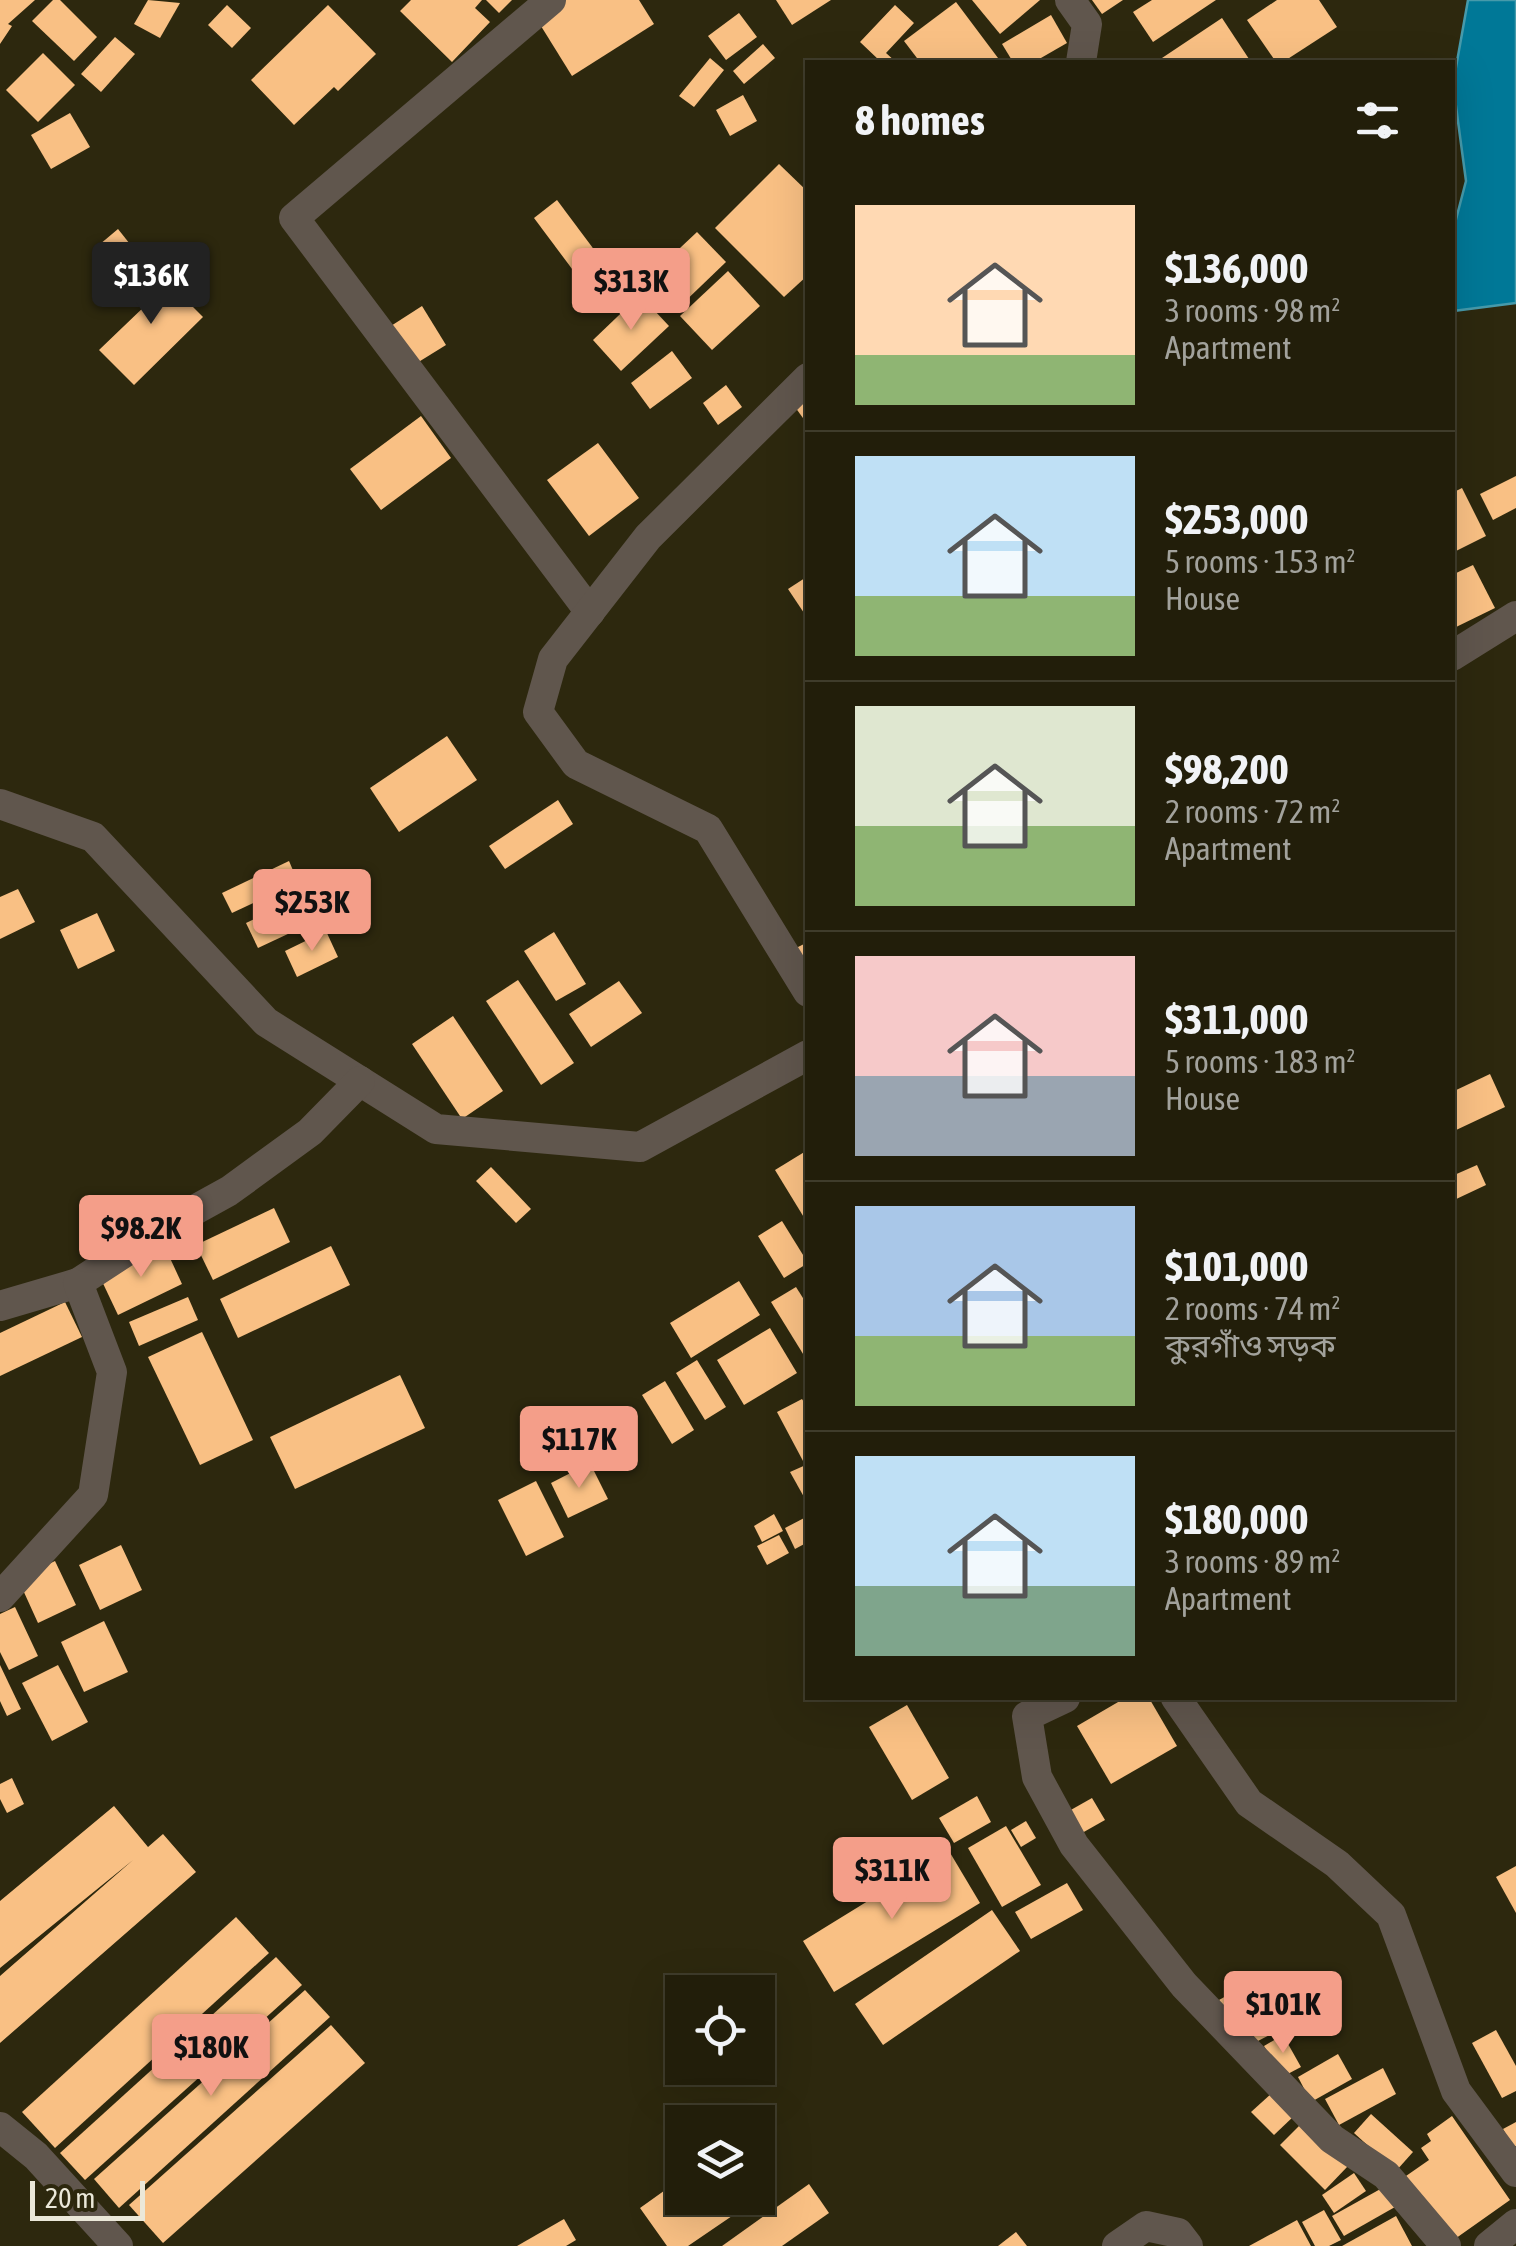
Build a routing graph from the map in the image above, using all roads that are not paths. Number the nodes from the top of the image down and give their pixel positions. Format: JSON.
{"nodes":[{"id":1,"x":551,"y":0,"type":"edge"},
{"id":2,"x":1070,"y":0,"type":"edge"},
{"id":3,"x":1081,"y":60,"type":"edge"},
{"id":4,"x":805,"y":381,"type":"edge"},
{"id":5,"x":590,"y":612,"type":"junction"},
{"id":6,"x":1516,"y":616,"type":"edge"},
{"id":7,"x":1455,"y":654,"type":"edge"},
{"id":8,"x":0,"y":804,"type":"edge"},
{"id":9,"x":805,"y":987,"type":"edge"},
{"id":10,"x":805,"y":1057,"type":"edge"},
{"id":11,"x":360,"y":1081,"type":"junction"},
{"id":12,"x":78,"y":1283,"type":"junction"},
{"id":13,"x":0,"y":1306,"type":"edge"},
{"id":14,"x":0,"y":1597,"type":"edge"},
{"id":15,"x":1061,"y":1700,"type":"edge"},
{"id":16,"x":1177,"y":1700,"type":"edge"},
{"id":17,"x":0,"y":2128,"type":"edge"},
{"id":18,"x":1516,"y":2172,"type":"edge"},
{"id":19,"x":1516,"y":2224,"type":"edge"},
{"id":20,"x":118,"y":2246,"type":"edge"},
{"id":21,"x":1116,"y":2246,"type":"edge"},
{"id":22,"x":1188,"y":2246,"type":"edge"},
{"id":23,"x":1446,"y":2246,"type":"edge"},
{"id":24,"x":1489,"y":2246,"type":"edge"}],
"edges":[{"from":1,"to":5,"type":"street"},
{"from":2,"to":3,"type":"street"},
{"from":4,"to":5,"type":"street"},
{"from":5,"to":9,"type":"street"},
{"from":6,"to":7,"type":"street"},
{"from":8,"to":11,"type":"street"},
{"from":10,"to":11,"type":"street"},
{"from":11,"to":12,"type":"street"},
{"from":12,"to":13,"type":"street"},
{"from":12,"to":14,"type":"street"},
{"from":15,"to":23,"type":"street"},
{"from":16,"to":18,"type":"street"},
{"from":17,"to":20,"type":"street"},
{"from":19,"to":24,"type":"street"},
{"from":21,"to":22,"type":"street"}]}
